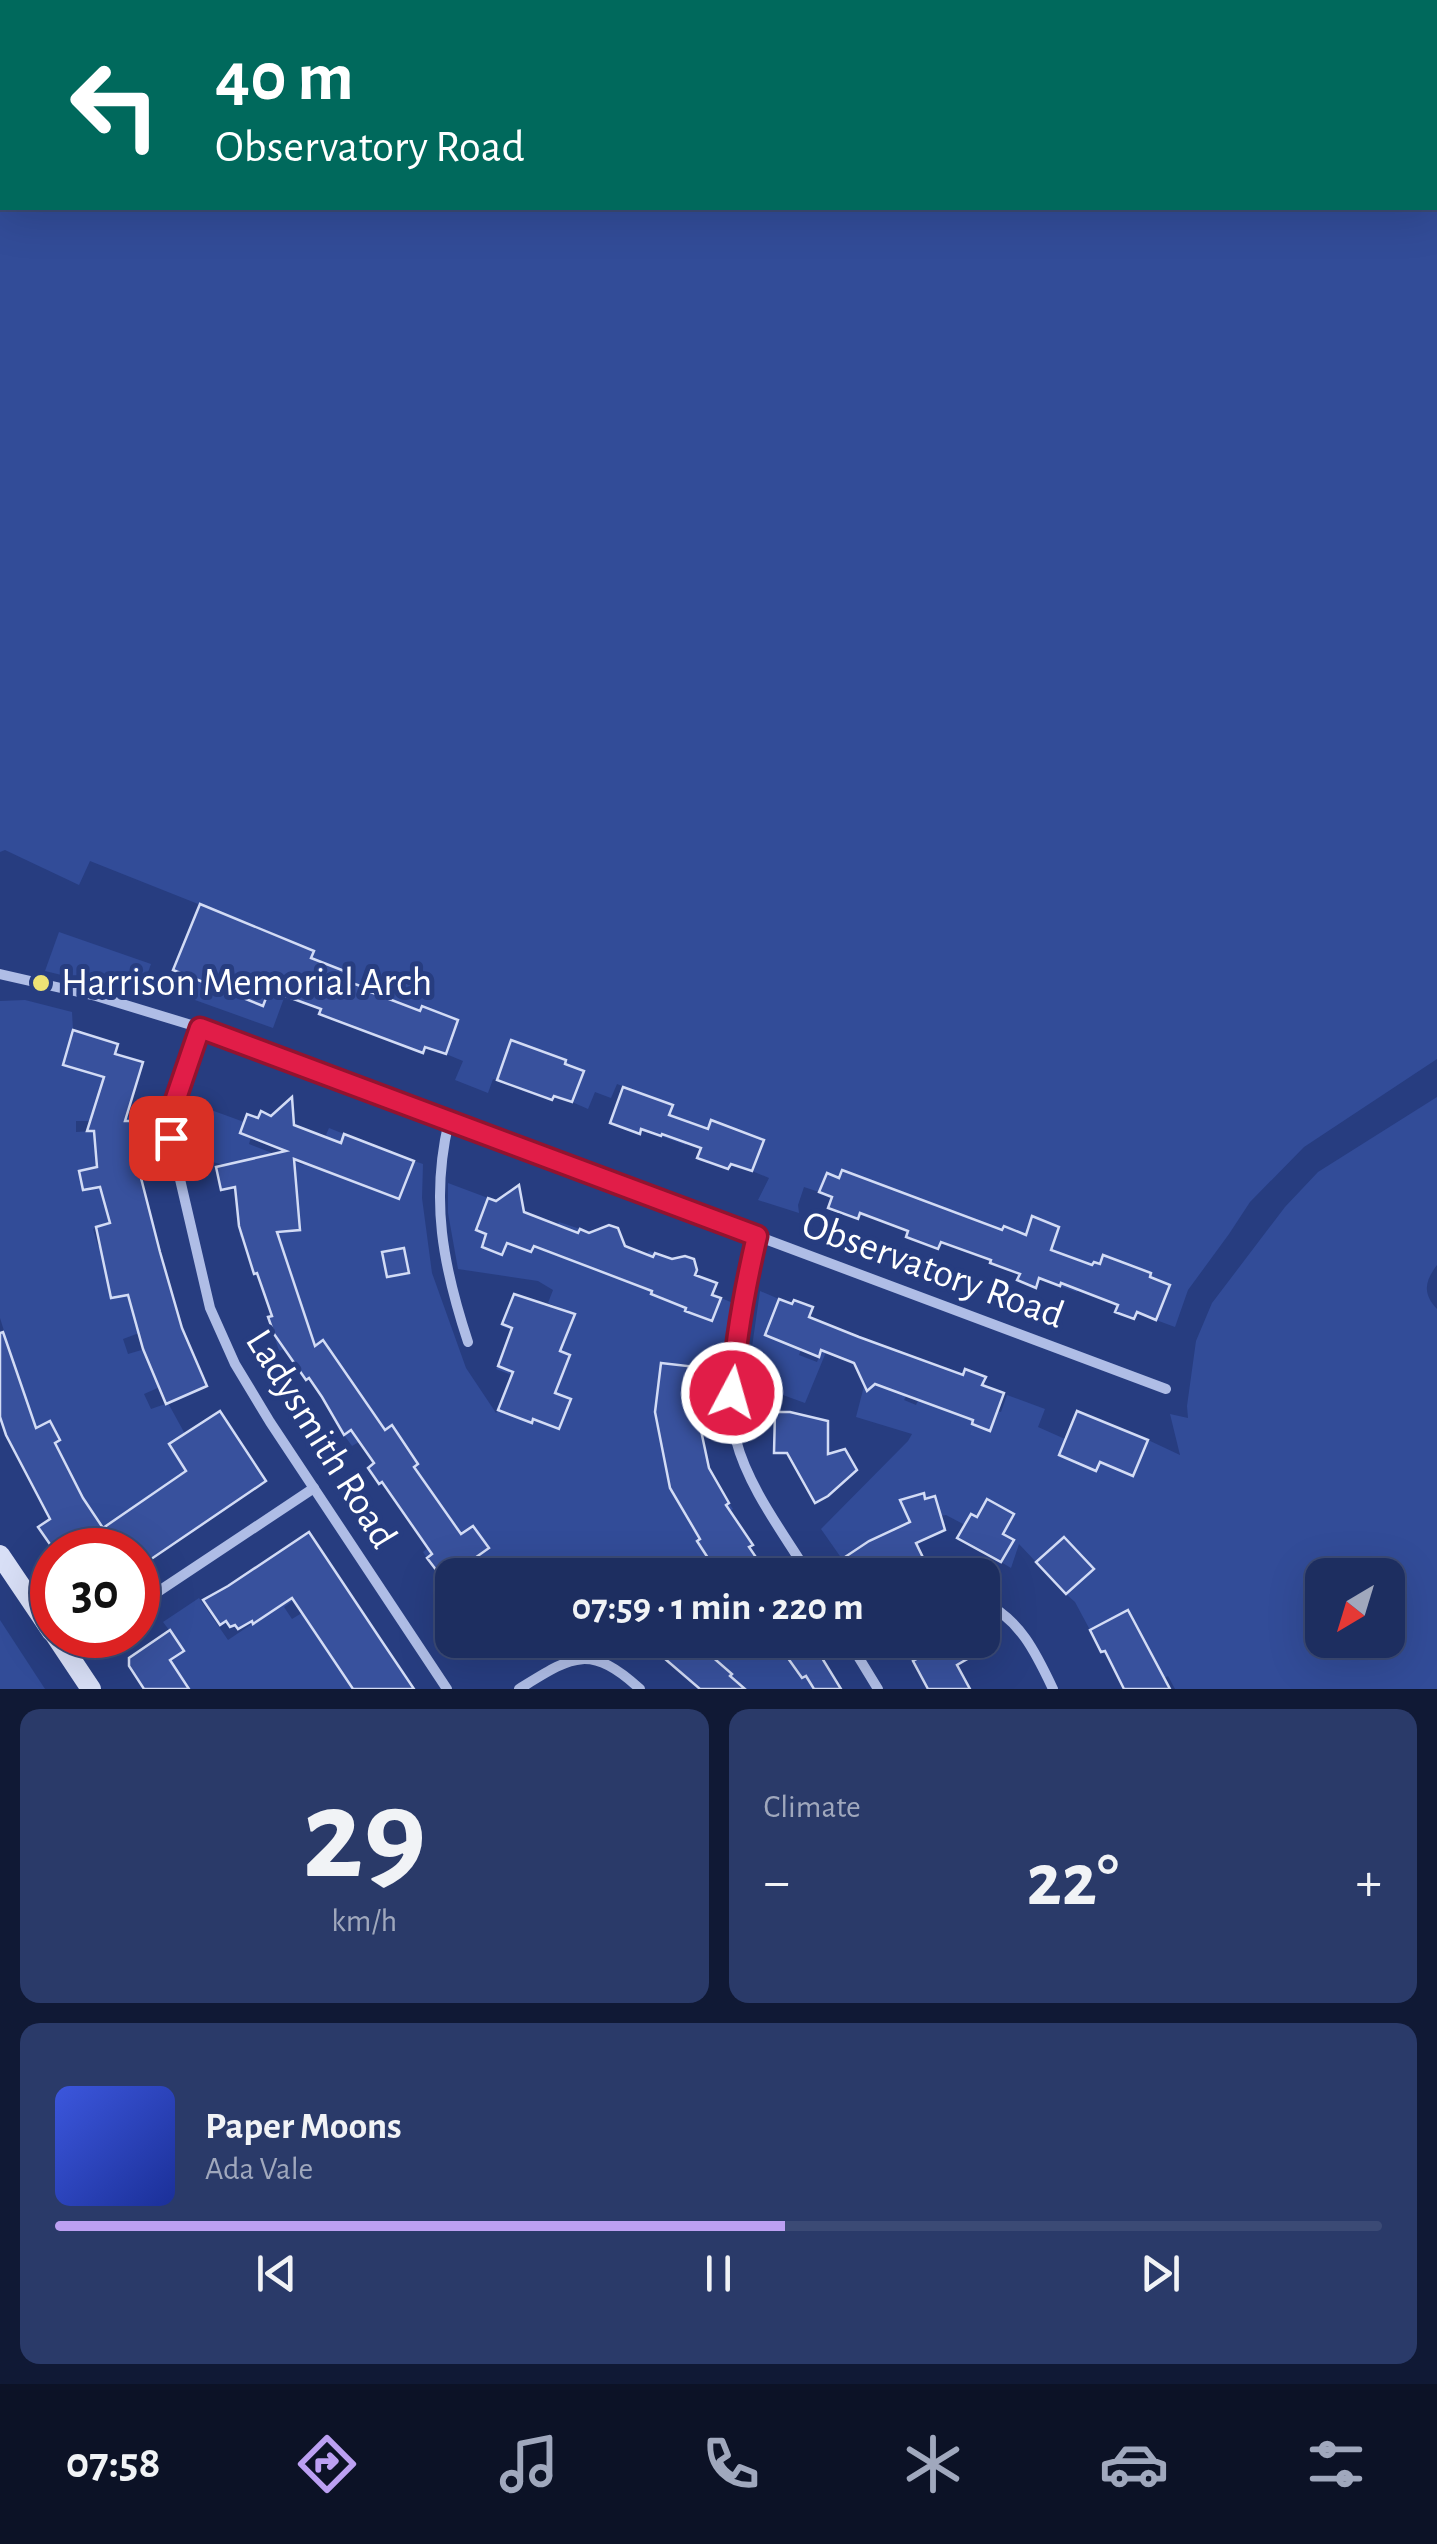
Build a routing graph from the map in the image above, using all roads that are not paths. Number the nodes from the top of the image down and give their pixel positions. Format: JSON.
{"nodes":[{"id":1,"x":0,"y":974,"type":"edge"},
{"id":2,"x":200,"y":1028,"type":"junction"},
{"id":3,"x":449,"y":1121,"type":"junction"},
{"id":4,"x":757,"y":1236,"type":"junction"},
{"id":5,"x":468,"y":1342,"type":"dead end"},
{"id":6,"x":1166,"y":1388,"type":"dead end"},
{"id":7,"x":314,"y":1488,"type":"junction"},
{"id":8,"x":0,"y":1555,"type":"edge"},
{"id":9,"x":798,"y":1558,"type":"edge"},
{"id":10,"x":160,"y":1590,"type":"edge"},
{"id":11,"x":30,"y":1599,"type":"edge"},
{"id":12,"x":1000,"y":1612,"type":"edge"},
{"id":13,"x":70,"y":1658,"type":"edge"},
{"id":14,"x":858,"y":1658,"type":"edge"},
{"id":15,"x":91,"y":1689,"type":"edge"},
{"id":16,"x":447,"y":1689,"type":"edge"},
{"id":17,"x":519,"y":1689,"type":"edge"},
{"id":18,"x":640,"y":1689,"type":"edge"},
{"id":19,"x":878,"y":1689,"type":"edge"},
{"id":20,"x":1053,"y":1689,"type":"edge"}],
"edges":[{"from":1,"to":2,"type":"street","name":"Observatory Road"},
{"from":2,"to":3,"type":"street","name":"Observatory Road"},
{"from":2,"to":7,"type":"street","name":"Ladysmith Road"},
{"from":3,"to":4,"type":"street","name":"Observatory Road"},
{"from":3,"to":5,"type":"street"},
{"from":4,"to":6,"type":"street","name":"Observatory Road"},
{"from":4,"to":9,"type":"street"},
{"from":7,"to":10,"type":"street"},
{"from":7,"to":16,"type":"street","name":"Ladysmith Road"},
{"from":8,"to":11,"type":"street"},
{"from":12,"to":20,"type":"street"},
{"from":13,"to":15,"type":"street"},
{"from":14,"to":19,"type":"street"},
{"from":17,"to":18,"type":"street"}]}
